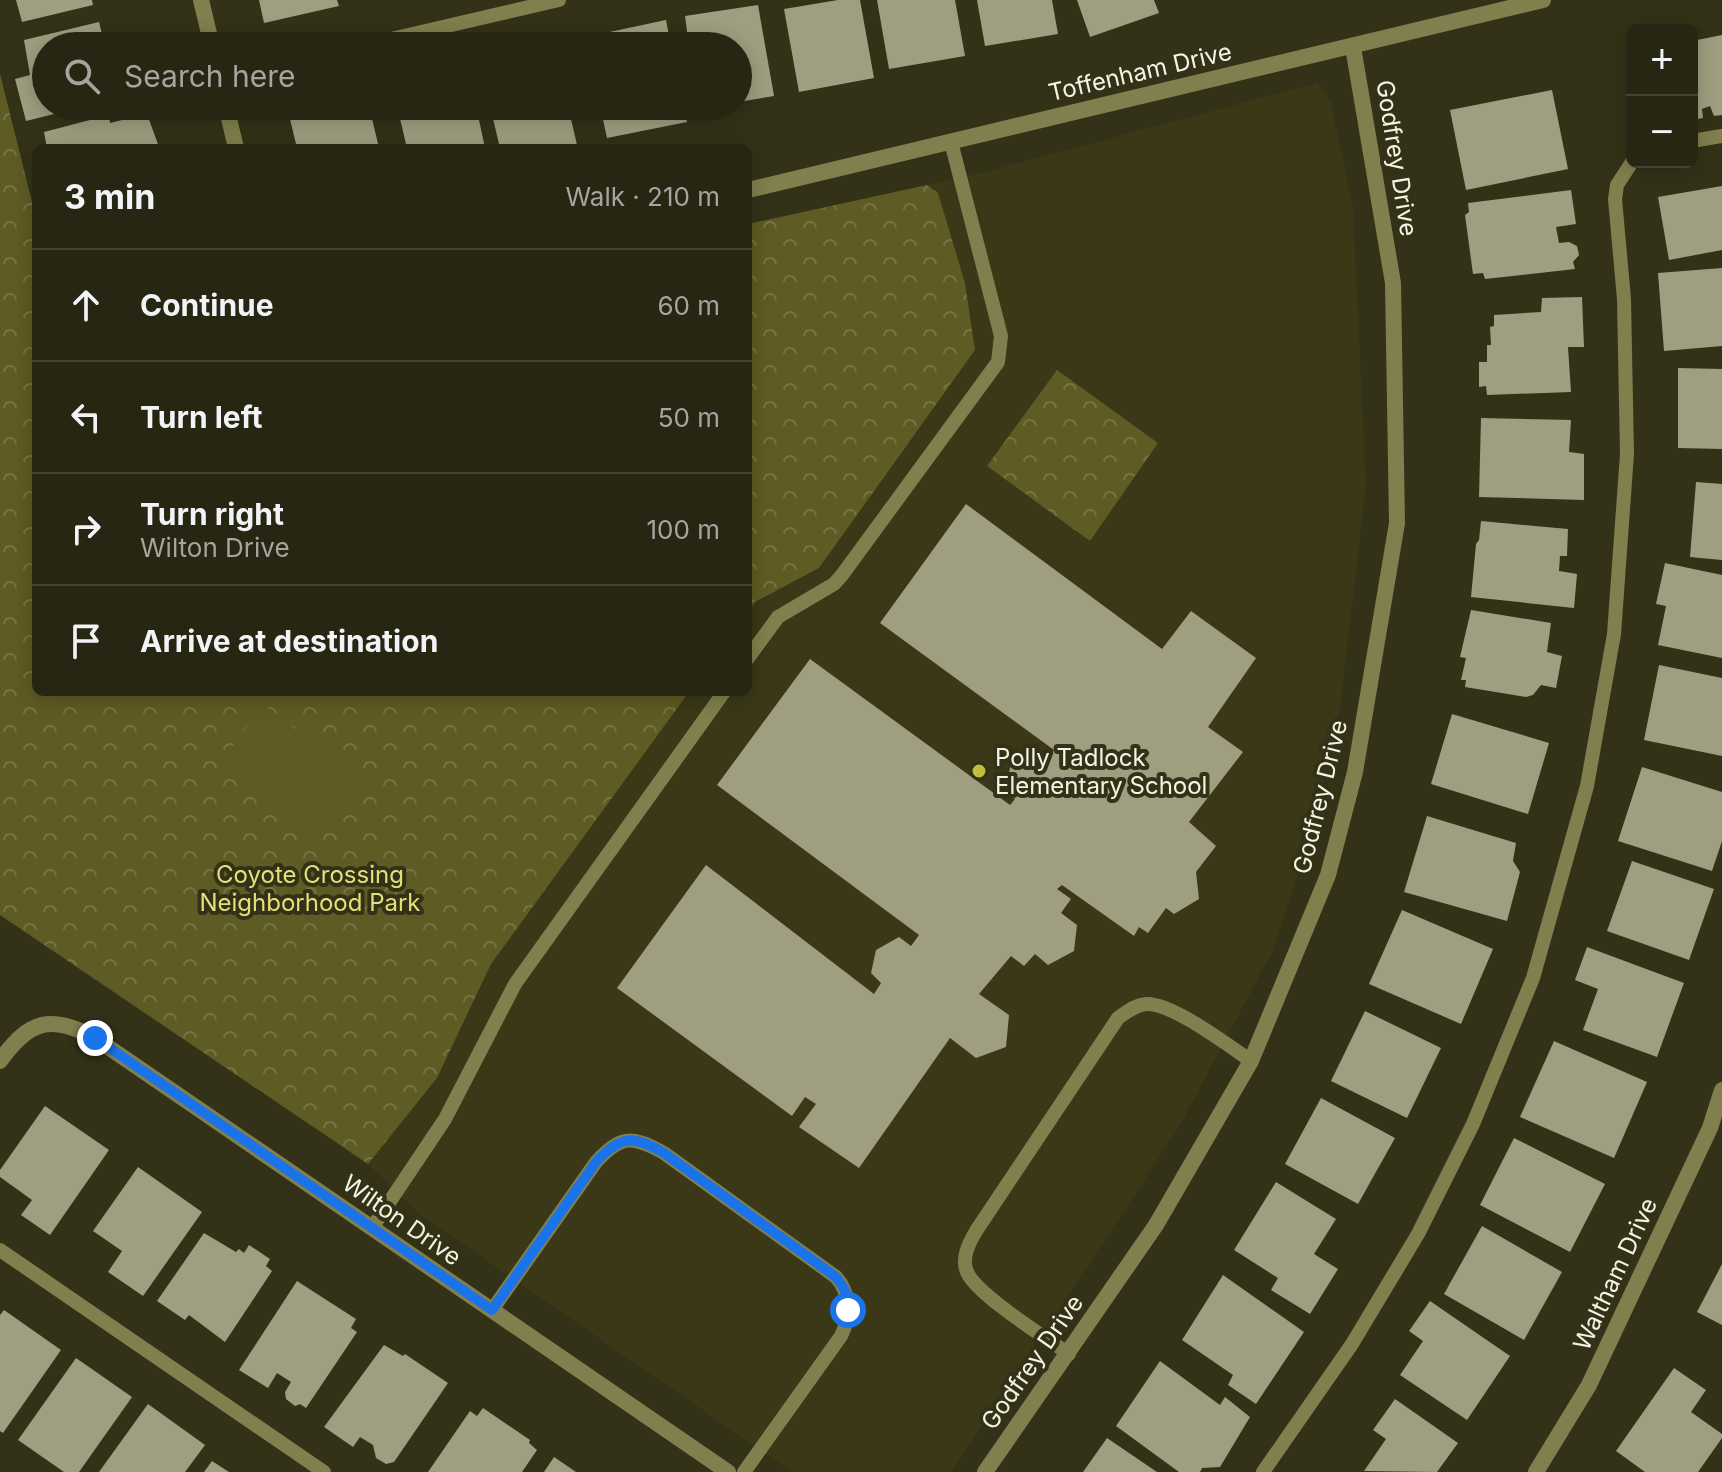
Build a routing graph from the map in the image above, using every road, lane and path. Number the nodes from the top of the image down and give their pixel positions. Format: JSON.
{"nodes":[{"id":1,"x":201,"y":0,"type":"edge"},
{"id":2,"x":559,"y":0,"type":"edge"},
{"id":3,"x":1542,"y":0,"type":"edge"},
{"id":4,"x":209,"y":32,"type":"edge"},
{"id":5,"x":421,"y":32,"type":"edge"},
{"id":6,"x":1353,"y":47,"type":"junction"},
{"id":7,"x":229,"y":120,"type":"edge"},
{"id":8,"x":1722,"y":136,"type":"edge"},
{"id":9,"x":1698,"y":140,"type":"edge"},
{"id":10,"x":951,"y":142,"type":"junction"},
{"id":11,"x":235,"y":144,"type":"edge"},
{"id":12,"x":1628,"y":168,"type":"edge"},
{"id":13,"x":752,"y":189,"type":"edge"},
{"id":14,"x":752,"y":653,"type":"edge"},
{"id":15,"x":721,"y":696,"type":"edge"},
{"id":16,"x":0,"y":1061,"type":"edge"},
{"id":17,"x":1251,"y":1061,"type":"junction"},
{"id":18,"x":1722,"y":1090,"type":"edge"},
{"id":19,"x":1716,"y":1131,"type":"edge"},
{"id":20,"x":372,"y":1228,"type":"junction"},
{"id":21,"x":0,"y":1250,"type":"edge"},
{"id":22,"x":492,"y":1310,"type":"junction"},
{"id":23,"x":1069,"y":1354,"type":"junction"},
{"id":24,"x":324,"y":1472,"type":"edge"},
{"id":25,"x":728,"y":1472,"type":"edge"},
{"id":26,"x":744,"y":1472,"type":"edge"},
{"id":27,"x":985,"y":1472,"type":"edge"},
{"id":28,"x":1263,"y":1472,"type":"edge"},
{"id":29,"x":1536,"y":1472,"type":"edge"}],
"edges":[{"from":1,"to":4,"type":"street"},
{"from":2,"to":5,"type":"lane"},
{"from":3,"to":6,"type":"street","name":"Toffenham Drive"},
{"from":6,"to":10,"type":"street","name":"Toffenham Drive"},
{"from":6,"to":17,"type":"street","name":"Godfrey Drive"},
{"from":7,"to":11,"type":"street"},
{"from":8,"to":9,"type":"lane"},
{"from":10,"to":13,"type":"street","name":"Toffenham Drive"},
{"from":10,"to":14,"type":"lane"},
{"from":12,"to":28,"type":"lane"},
{"from":15,"to":20,"type":"lane"},
{"from":16,"to":20,"type":"street","name":"Wilton Drive"},
{"from":17,"to":23,"type":"street","name":"Godfrey Drive"},
{"from":17,"to":23,"type":"lane"},
{"from":18,"to":19,"type":"street","name":"Waltham Drive"},
{"from":19,"to":29,"type":"street","name":"Waltham Drive"},
{"from":20,"to":22,"type":"street","name":"Wilton Drive"},
{"from":21,"to":24,"type":"lane"},
{"from":22,"to":25,"type":"street","name":"Wilton Drive"},
{"from":22,"to":26,"type":"lane"},
{"from":23,"to":27,"type":"street","name":"Godfrey Drive"}]}
